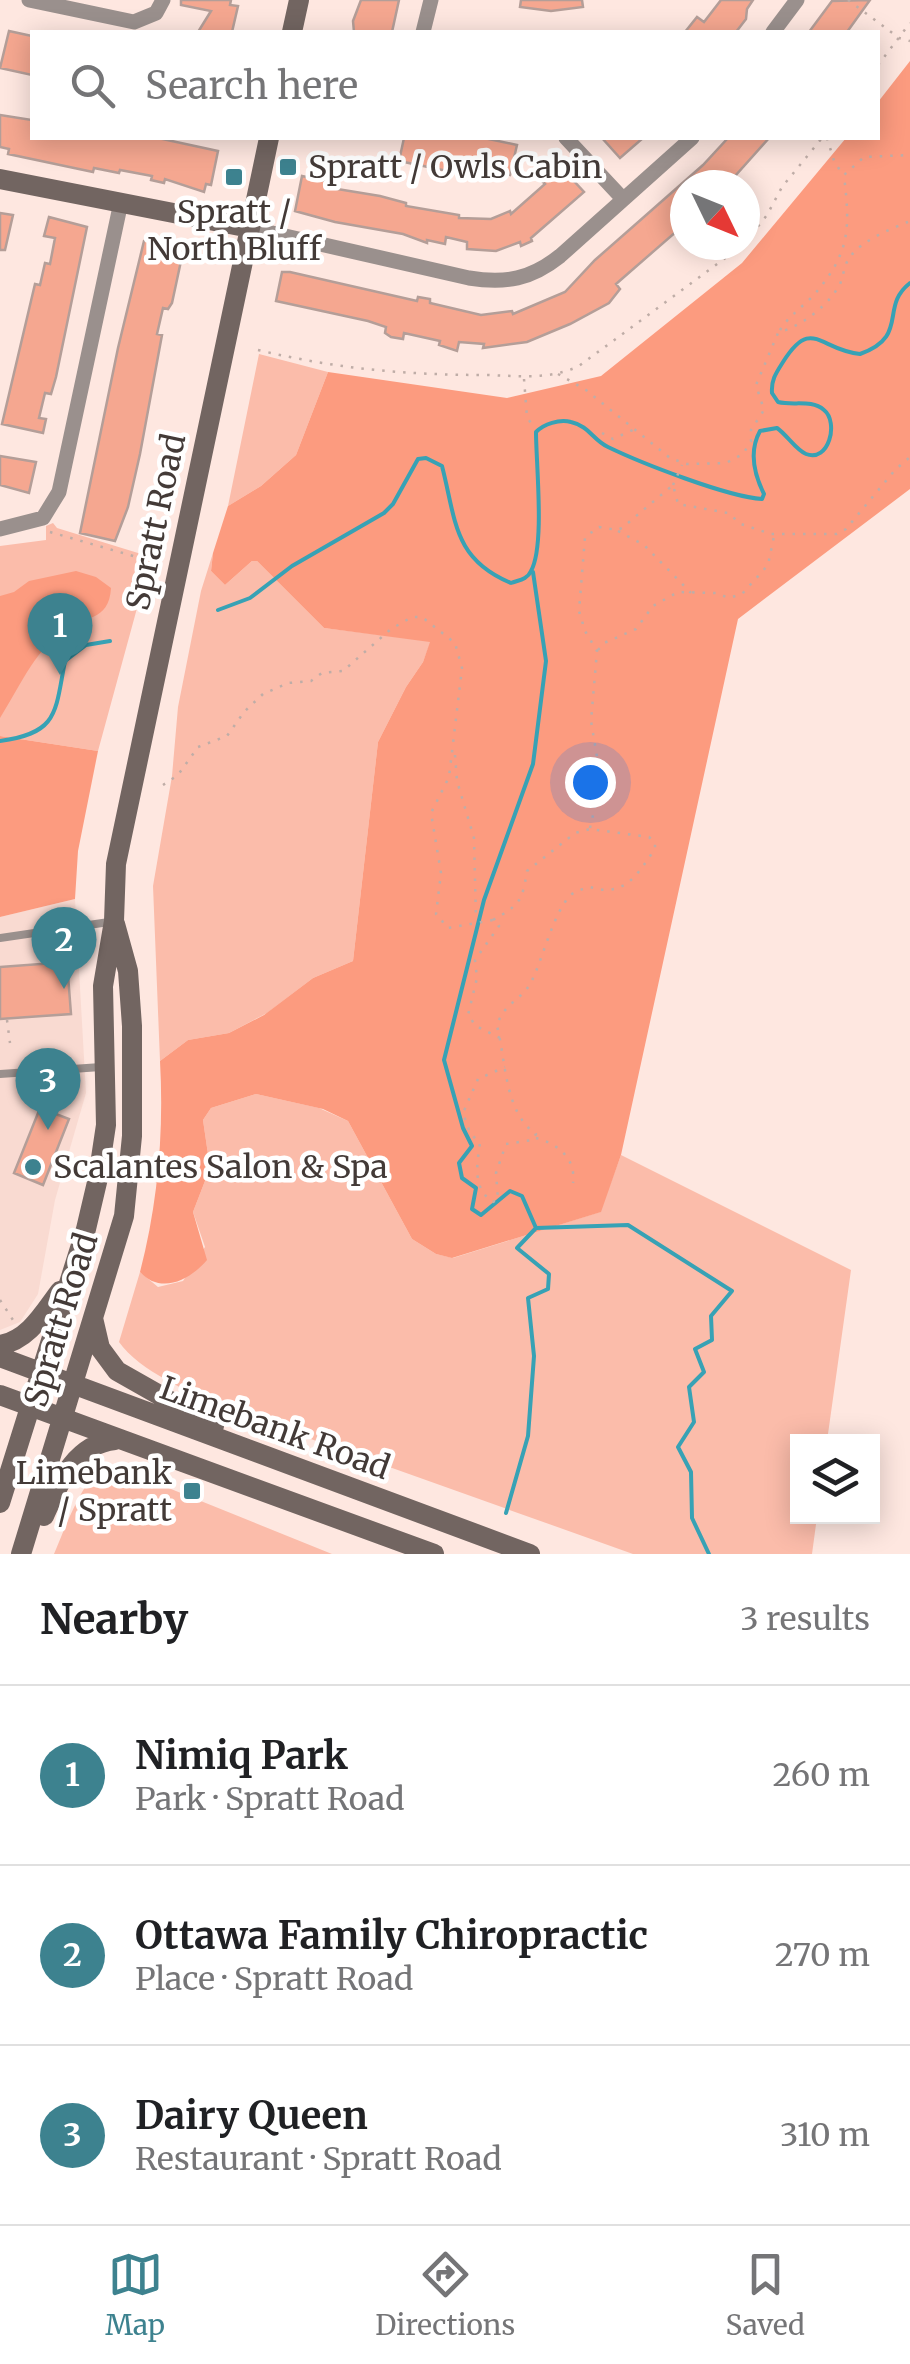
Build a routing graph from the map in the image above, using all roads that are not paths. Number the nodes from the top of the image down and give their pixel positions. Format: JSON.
{"nodes":[{"id":1,"x":29,"y":0,"type":"edge"},
{"id":2,"x":164,"y":0,"type":"edge"},
{"id":3,"x":299,"y":0,"type":"edge"},
{"id":4,"x":431,"y":0,"type":"edge"},
{"id":5,"x":797,"y":0,"type":"edge"},
{"id":6,"x":292,"y":30,"type":"edge"},
{"id":7,"x":424,"y":30,"type":"edge"},
{"id":8,"x":774,"y":30,"type":"edge"},
{"id":9,"x":269,"y":140,"type":"edge"},
{"id":10,"x":568,"y":140,"type":"edge"},
{"id":11,"x":690,"y":140,"type":"edge"},
{"id":12,"x":0,"y":178,"type":"edge"},
{"id":13,"x":623,"y":199,"type":"junction"},
{"id":14,"x":122,"y":202,"type":"junction"},
{"id":15,"x":250,"y":228,"type":"junction"},
{"id":16,"x":0,"y":528,"type":"edge"},
{"id":17,"x":114,"y":921,"type":"junction"},
{"id":18,"x":0,"y":938,"type":"edge"},
{"id":19,"x":106,"y":1067,"type":"junction"},
{"id":20,"x":0,"y":1074,"type":"edge"},
{"id":21,"x":70,"y":1278,"type":"junction"},
{"id":22,"x":93,"y":1318,"type":"junction"},
{"id":23,"x":0,"y":1345,"type":"edge"},
{"id":24,"x":0,"y":1357,"type":"edge"},
{"id":25,"x":40,"y":1372,"type":"junction"},
{"id":26,"x":72,"y":1384,"type":"junction"},
{"id":27,"x":0,"y":1395,"type":"edge"},
{"id":28,"x":29,"y":1406,"type":"junction"},
{"id":29,"x":62,"y":1418,"type":"junction"},
{"id":30,"x":0,"y":1431,"type":"edge"},
{"id":31,"x":119,"y":1439,"type":"junction"},
{"id":32,"x":277,"y":1460,"type":"junction"},
{"id":33,"x":11,"y":1467,"type":"junction"},
{"id":34,"x":0,"y":1502,"type":"edge"},
{"id":35,"x":23,"y":1554,"type":"edge"},
{"id":36,"x":434,"y":1554,"type":"edge"},
{"id":37,"x":530,"y":1554,"type":"edge"}],
"edges":[{"from":1,"to":2,"type":"street"},
{"from":3,"to":6,"type":"street"},
{"from":4,"to":7,"type":"street"},
{"from":5,"to":8,"type":"street"},
{"from":9,"to":15,"type":"street","name":"Spratt Road"},
{"from":10,"to":13,"type":"street"},
{"from":11,"to":13,"type":"street"},
{"from":12,"to":14,"type":"street"},
{"from":13,"to":15,"type":"street"},
{"from":14,"to":15,"type":"street"},
{"from":14,"to":16,"type":"street"},
{"from":15,"to":17,"type":"street","name":"Spratt Road"},
{"from":17,"to":18,"type":"lane"},
{"from":17,"to":19,"type":"street","name":"Spratt Road"},
{"from":17,"to":22,"type":"street","name":"Spratt Road"},
{"from":19,"to":20,"type":"lane"},
{"from":19,"to":21,"type":"street","name":"Spratt Road"},
{"from":21,"to":23,"type":"street"},
{"from":21,"to":25,"type":"street","name":"Spratt Road"},
{"from":22,"to":26,"type":"street","name":"Spratt Road"},
{"from":22,"to":32,"type":"street"},
{"from":24,"to":25,"type":"street","name":"Limebank Road"},
{"from":25,"to":26,"type":"street","name":"Limebank Road"},
{"from":25,"to":28,"type":"street","name":"Spratt Road"},
{"from":26,"to":29,"type":"street","name":"Spratt Road"},
{"from":26,"to":32,"type":"street","name":"Limebank Road"},
{"from":27,"to":28,"type":"street","name":"Limebank Road"},
{"from":28,"to":29,"type":"street","name":"Limebank Road"},
{"from":28,"to":33,"type":"street","name":"Spratt Road"},
{"from":29,"to":31,"type":"street","name":"Limebank Road"},
{"from":29,"to":35,"type":"street","name":"Spratt Road"},
{"from":30,"to":33,"type":"street"},
{"from":31,"to":35,"type":"street"},
{"from":31,"to":36,"type":"street","name":"Limebank Road"},
{"from":32,"to":37,"type":"street","name":"Limebank Road"},
{"from":33,"to":34,"type":"street","name":"Spratt Road"}]}
